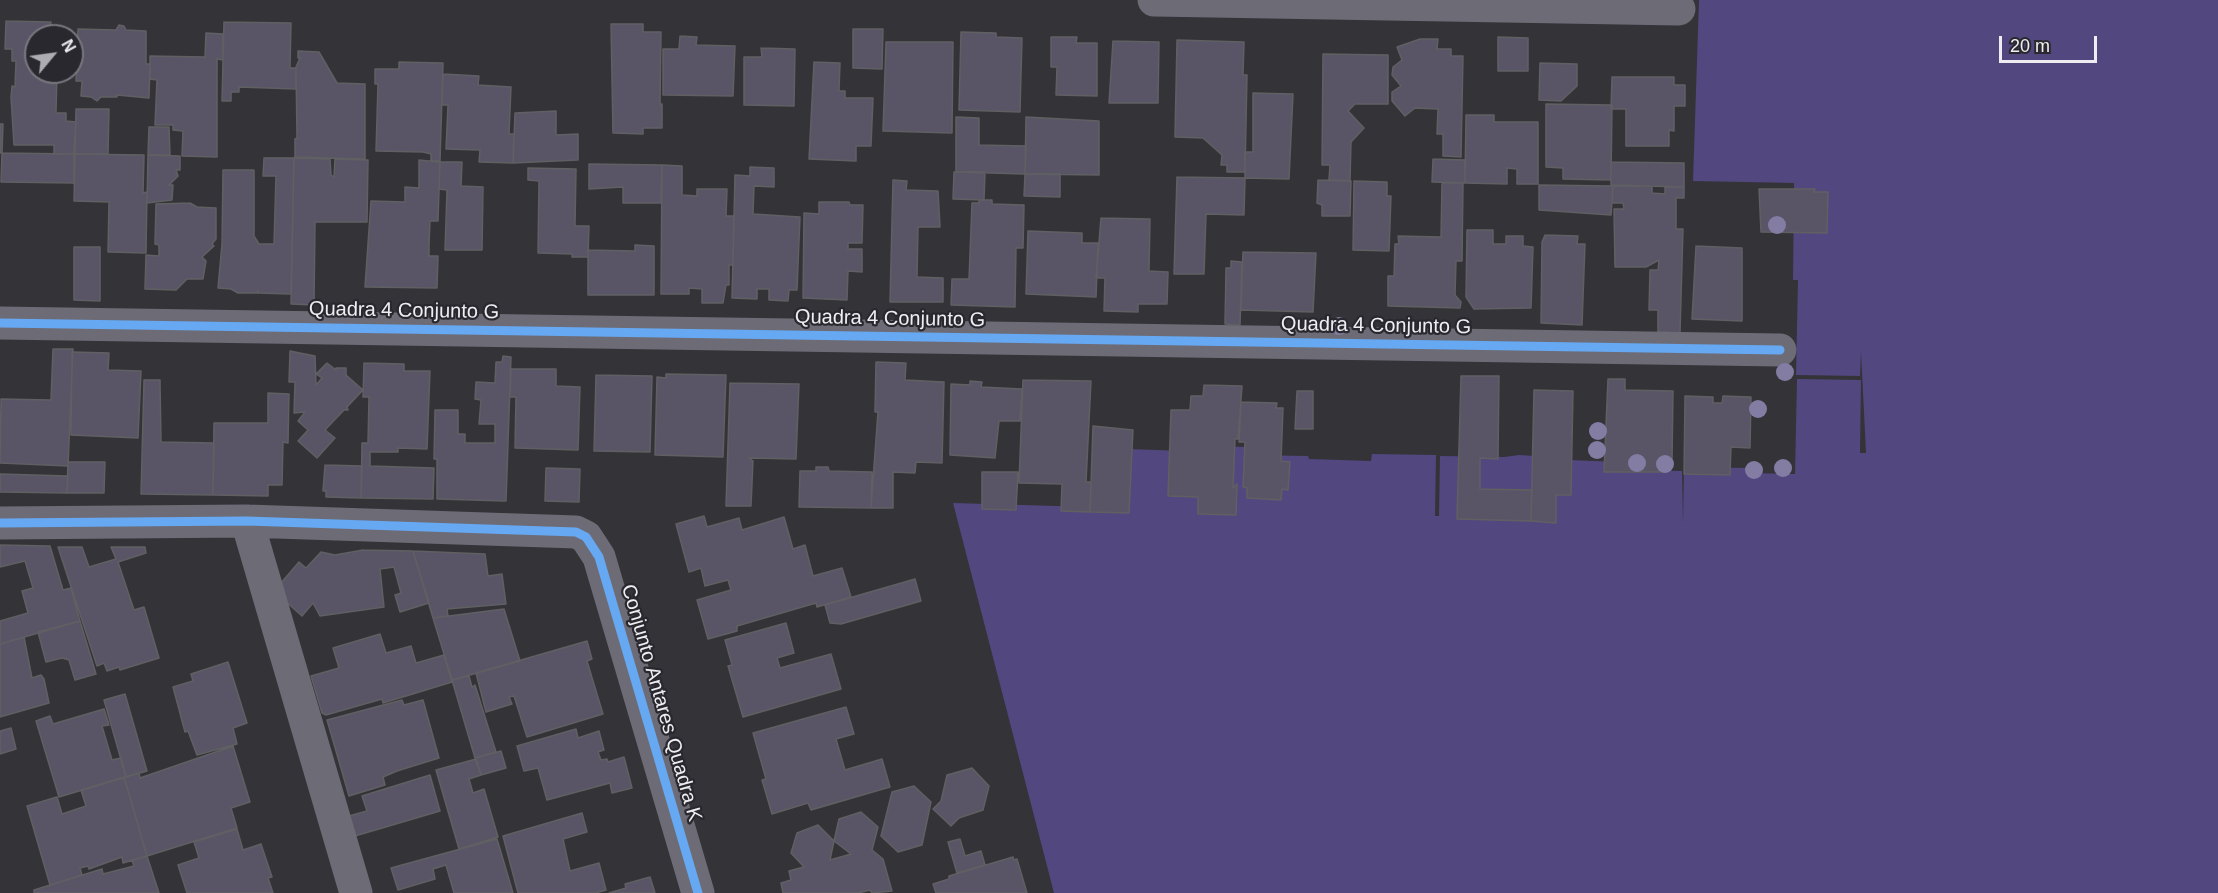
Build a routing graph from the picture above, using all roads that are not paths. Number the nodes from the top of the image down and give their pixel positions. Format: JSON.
{"nodes":[{"id":1,"x":1154,"y":0,"type":"edge"},
{"id":2,"x":1679,"y":9,"type":"dead end"},
{"id":3,"x":0,"y":323,"type":"edge"},
{"id":4,"x":1780,"y":350,"type":"dead end"},
{"id":5,"x":247,"y":520,"type":"junction"},
{"id":6,"x":0,"y":523,"type":"edge"},
{"id":7,"x":356,"y":893,"type":"edge"},
{"id":8,"x":698,"y":893,"type":"edge"}],
"edges":[{"from":1,"to":2,"type":"street"},
{"from":3,"to":4,"type":"street","name":"Quadra 4 Conjunto G"},
{"from":5,"to":6,"type":"street"},
{"from":5,"to":7,"type":"street"},
{"from":5,"to":8,"type":"street","name":"Conjunto Antares Quadra K"}]}
